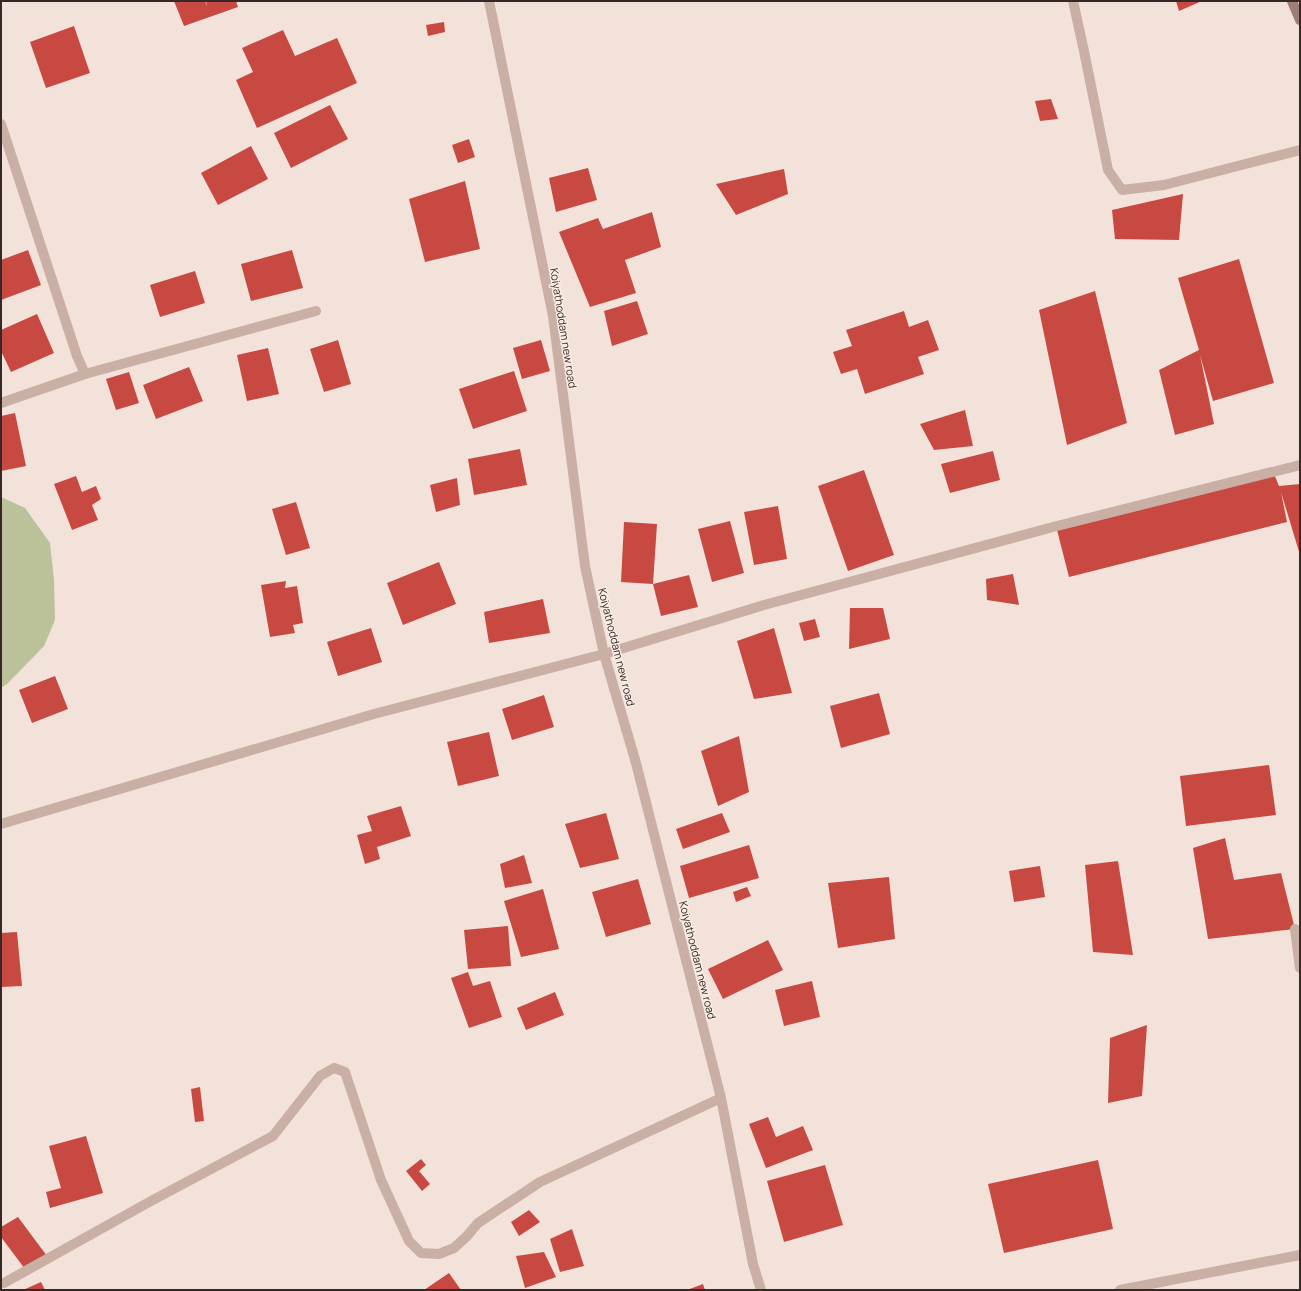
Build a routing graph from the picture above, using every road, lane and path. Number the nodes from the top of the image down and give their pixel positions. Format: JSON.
{"nodes":[{"id":1,"x":489,"y":1,"type":"edge"},
{"id":2,"x":1073,"y":1,"type":"edge"},
{"id":3,"x":1292,"y":1,"type":"edge"},
{"id":4,"x":1300,"y":20,"type":"edge"},
{"id":5,"x":1,"y":124,"type":"edge"},
{"id":6,"x":1300,"y":150,"type":"edge"},
{"id":7,"x":316,"y":311,"type":"dead end"},
{"id":8,"x":85,"y":374,"type":"junction"},
{"id":9,"x":1,"y":403,"type":"edge"},
{"id":10,"x":1300,"y":466,"type":"edge"},
{"id":11,"x":604,"y":654,"type":"junction"},
{"id":12,"x":1,"y":824,"type":"edge"},
{"id":13,"x":1295,"y":929,"type":"dead end"},
{"id":14,"x":1300,"y":968,"type":"edge"},
{"id":15,"x":721,"y":1098,"type":"junction"},
{"id":16,"x":1300,"y":1255,"type":"edge"},
{"id":17,"x":2,"y":1281,"type":"edge"},
{"id":18,"x":761,"y":1290,"type":"edge"},
{"id":19,"x":1120,"y":1290,"type":"edge"}],
"edges":[{"from":1,"to":11,"type":"street","name":"Koiyathoddam new road"},
{"from":2,"to":6,"type":"street"},
{"from":3,"to":4,"type":"main road"},
{"from":5,"to":8,"type":"street"},
{"from":7,"to":8,"type":"street"},
{"from":8,"to":9,"type":"street"},
{"from":10,"to":11,"type":"street"},
{"from":11,"to":12,"type":"street"},
{"from":11,"to":15,"type":"street","name":"Koiyathoddam new road"},
{"from":13,"to":14,"type":"street"},
{"from":15,"to":17,"type":"street"},
{"from":15,"to":18,"type":"street","name":"Koiyathoddam new road"},
{"from":16,"to":19,"type":"street"}]}
